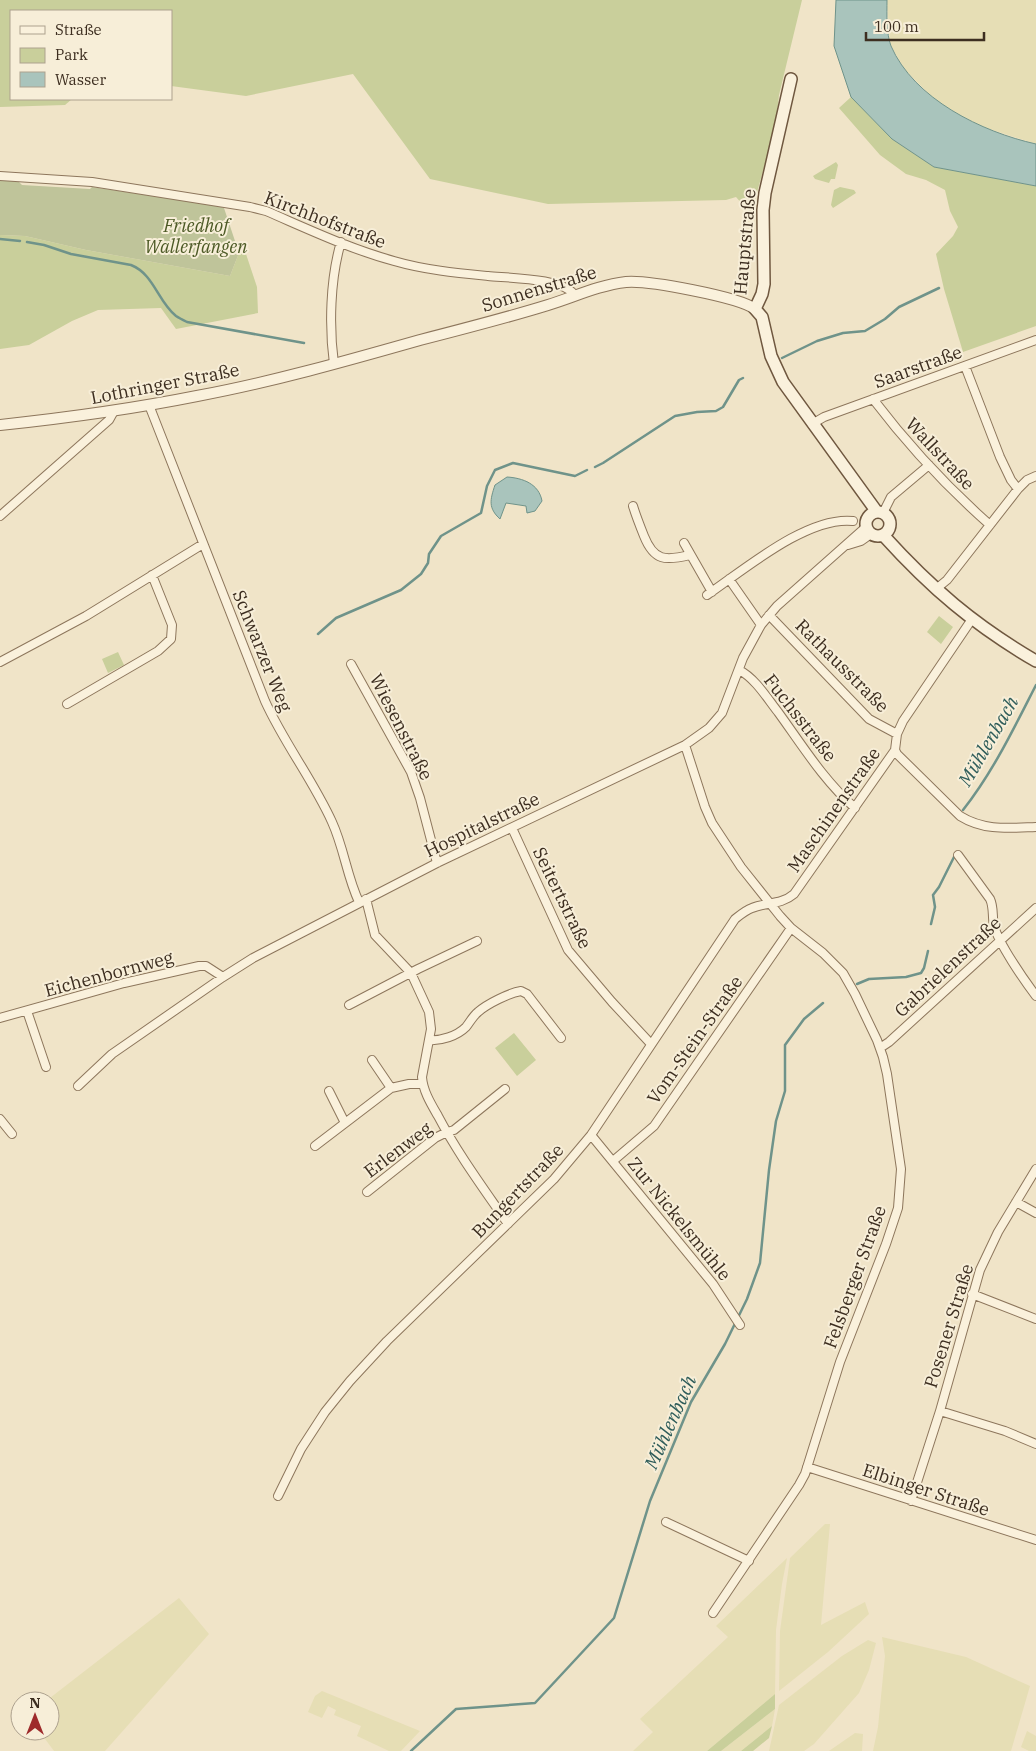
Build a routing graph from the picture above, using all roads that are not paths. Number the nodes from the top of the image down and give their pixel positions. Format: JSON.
{"nodes":[{"id":1,"x":791,"y":79,"type":"dead end"},
{"id":2,"x":0,"y":176,"type":"edge"},
{"id":3,"x":341,"y":242,"type":"junction"},
{"id":4,"x":575,"y":296,"type":"junction"},
{"id":5,"x":755,"y":309,"type":"junction"},
{"id":6,"x":1036,"y":340,"type":"edge"},
{"id":7,"x":334,"y":364,"type":"junction"},
{"id":8,"x":965,"y":366,"type":"junction"},
{"id":9,"x":873,"y":400,"type":"junction"},
{"id":10,"x":149,"y":405,"type":"junction"},
{"id":11,"x":114,"y":411,"type":"junction"},
{"id":12,"x":812,"y":424,"type":"junction"},
{"id":13,"x":0,"y":425,"type":"edge"},
{"id":14,"x":929,"y":465,"type":"junction"},
{"id":15,"x":1036,"y":476,"type":"edge"},
{"id":16,"x":1018,"y":489,"type":"junction"},
{"id":17,"x":633,"y":506,"type":"dead end"},
{"id":18,"x":877,"y":513,"type":"junction"},
{"id":19,"x":0,"y":516,"type":"edge"},
{"id":20,"x":853,"y":522,"type":"dead end"},
{"id":21,"x":990,"y":526,"type":"junction"},
{"id":22,"x":877,"y":532,"type":"junction"},
{"id":23,"x":684,"y":543,"type":"dead end"},
{"id":24,"x":203,"y":544,"type":"junction"},
{"id":25,"x":690,"y":555,"type":"junction"},
{"id":26,"x":152,"y":575,"type":"junction"},
{"id":27,"x":729,"y":579,"type":"junction"},
{"id":28,"x":936,"y":590,"type":"junction"},
{"id":29,"x":769,"y":614,"type":"junction"},
{"id":30,"x":972,"y":619,"type":"junction"},
{"id":31,"x":760,"y":625,"type":"junction"},
{"id":32,"x":1036,"y":661,"type":"edge"},
{"id":33,"x":0,"y":662,"type":"edge"},
{"id":34,"x":351,"y":664,"type":"dead end"},
{"id":35,"x":739,"y":670,"type":"junction"},
{"id":36,"x":67,"y":704,"type":"dead end"},
{"id":37,"x":897,"y":734,"type":"junction"},
{"id":38,"x":685,"y":745,"type":"junction"},
{"id":39,"x":895,"y":750,"type":"junction"},
{"id":40,"x":854,"y":808,"type":"junction"},
{"id":41,"x":1036,"y":827,"type":"edge"},
{"id":42,"x":512,"y":828,"type":"junction"},
{"id":43,"x":958,"y":855,"type":"dead end"},
{"id":44,"x":437,"y":863,"type":"junction"},
{"id":45,"x":362,"y":901,"type":"junction"},
{"id":46,"x":770,"y":904,"type":"junction"},
{"id":47,"x":1036,"y":908,"type":"edge"},
{"id":48,"x":792,"y":928,"type":"junction"},
{"id":49,"x":1000,"y":939,"type":"junction"},
{"id":50,"x":477,"y":941,"type":"dead end"},
{"id":51,"x":411,"y":973,"type":"junction"},
{"id":52,"x":223,"y":977,"type":"junction"},
{"id":53,"x":1036,"y":996,"type":"edge"},
{"id":54,"x":349,"y":1005,"type":"dead end"},
{"id":55,"x":28,"y":1011,"type":"junction"},
{"id":56,"x":0,"y":1018,"type":"edge"},
{"id":57,"x":562,"y":1038,"type":"dead end"},
{"id":58,"x":429,"y":1040,"type":"junction"},
{"id":59,"x":651,"y":1044,"type":"junction"},
{"id":60,"x":880,"y":1048,"type":"junction"},
{"id":61,"x":372,"y":1060,"type":"dead end"},
{"id":62,"x":46,"y":1067,"type":"dead end"},
{"id":63,"x":422,"y":1084,"type":"junction"},
{"id":64,"x":78,"y":1086,"type":"dead end"},
{"id":65,"x":391,"y":1088,"type":"junction"},
{"id":66,"x":505,"y":1088,"type":"dead end"},
{"id":67,"x":329,"y":1091,"type":"dead end"},
{"id":68,"x":0,"y":1119,"type":"edge"},
{"id":69,"x":345,"y":1123,"type":"junction"},
{"id":70,"x":447,"y":1132,"type":"junction"},
{"id":71,"x":12,"y":1134,"type":"dead end"},
{"id":72,"x":591,"y":1135,"type":"junction"},
{"id":73,"x":316,"y":1146,"type":"dead end"},
{"id":74,"x":613,"y":1161,"type":"junction"},
{"id":75,"x":1036,"y":1170,"type":"edge"},
{"id":76,"x":367,"y":1192,"type":"dead end"},
{"id":77,"x":1016,"y":1202,"type":"junction"},
{"id":78,"x":1036,"y":1213,"type":"edge"},
{"id":79,"x":508,"y":1224,"type":"junction"},
{"id":80,"x":972,"y":1294,"type":"junction"},
{"id":81,"x":1036,"y":1319,"type":"edge"},
{"id":82,"x":740,"y":1325,"type":"dead end"},
{"id":83,"x":940,"y":1411,"type":"junction"},
{"id":84,"x":1036,"y":1444,"type":"edge"},
{"id":85,"x":808,"y":1467,"type":"junction"},
{"id":86,"x":278,"y":1496,"type":"dead end"},
{"id":87,"x":911,"y":1501,"type":"junction"},
{"id":88,"x":666,"y":1522,"type":"dead end"},
{"id":89,"x":1036,"y":1540,"type":"edge"},
{"id":90,"x":749,"y":1561,"type":"junction"},
{"id":91,"x":713,"y":1613,"type":"dead end"}],
"edges":[{"from":1,"to":5,"type":"main road","name":"Hauptstraße"},
{"from":2,"to":3,"type":"street","name":"Kirchhofstraße"},
{"from":3,"to":4,"type":"street","name":"Kirchhofstraße"},
{"from":3,"to":7,"type":"street"},
{"from":4,"to":5,"type":"street","name":"Sonnenstraße"},
{"from":4,"to":7,"type":"street","name":"Sonnenstraße"},
{"from":5,"to":12,"type":"main road","name":"Hauptstraße"},
{"from":6,"to":8,"type":"street","name":"Saarstraße"},
{"from":7,"to":10,"type":"street","name":"Lothringer Straße"},
{"from":8,"to":9,"type":"street","name":"Saarstraße"},
{"from":8,"to":16,"type":"street"},
{"from":9,"to":12,"type":"street","name":"Saarstraße"},
{"from":9,"to":14,"type":"street","name":"Wallstraße"},
{"from":10,"to":11,"type":"street","name":"Lothringer Straße"},
{"from":10,"to":24,"type":"street","name":"Schwarzer Weg"},
{"from":11,"to":13,"type":"street","name":"Lothringer Straße"},
{"from":11,"to":19,"type":"street"},
{"from":12,"to":18,"type":"main road","name":"Hauptstraße"},
{"from":14,"to":18,"type":"street"},
{"from":14,"to":21,"type":"street","name":"Wallstraße"},
{"from":15,"to":16,"type":"street"},
{"from":16,"to":21,"type":"street"},
{"from":17,"to":25,"type":"street"},
{"from":18,"to":22,"type":"main road"},
{"from":18,"to":22,"type":"main road","name":"Hauptstraße"},
{"from":20,"to":27,"type":"street"},
{"from":21,"to":28,"type":"street"},
{"from":22,"to":28,"type":"main road"},
{"from":22,"to":29,"type":"street","name":"Hospitalstraße"},
{"from":23,"to":25,"type":"street"},
{"from":24,"to":26,"type":"street"},
{"from":24,"to":45,"type":"street","name":"Schwarzer Weg"},
{"from":25,"to":27,"type":"street"},
{"from":26,"to":33,"type":"street"},
{"from":26,"to":36,"type":"street"},
{"from":27,"to":31,"type":"street"},
{"from":28,"to":30,"type":"main road"},
{"from":29,"to":31,"type":"street","name":"Hospitalstraße"},
{"from":29,"to":37,"type":"street","name":"Rathausstraße"},
{"from":30,"to":32,"type":"main road"},
{"from":30,"to":37,"type":"street","name":"Maschinenstraße"},
{"from":31,"to":35,"type":"street","name":"Hospitalstraße"},
{"from":34,"to":44,"type":"street","name":"Wiesenstraße"},
{"from":35,"to":38,"type":"street","name":"Hospitalstraße"},
{"from":35,"to":40,"type":"street","name":"Fuchsstraße"},
{"from":37,"to":39,"type":"street","name":"Maschinenstraße"},
{"from":38,"to":42,"type":"street","name":"Hospitalstraße"},
{"from":38,"to":46,"type":"street","name":"Felsberger Straße"},
{"from":39,"to":40,"type":"street","name":"Maschinenstraße"},
{"from":39,"to":41,"type":"street"},
{"from":40,"to":46,"type":"street","name":"Maschinenstraße"},
{"from":42,"to":44,"type":"street","name":"Hospitalstraße"},
{"from":42,"to":59,"type":"street","name":"Seitertstraße"},
{"from":43,"to":49,"type":"street"},
{"from":44,"to":45,"type":"street","name":"Hospitalstraße"},
{"from":45,"to":51,"type":"street","name":"Schwarzer Weg"},
{"from":45,"to":52,"type":"street","name":"Hospitalstraße"},
{"from":46,"to":48,"type":"street","name":"Felsberger Straße"},
{"from":46,"to":59,"type":"street","name":"Bungertstraße"},
{"from":47,"to":49,"type":"street","name":"Gabrielenstraße"},
{"from":48,"to":60,"type":"street","name":"Felsberger Straße"},
{"from":48,"to":74,"type":"street","name":"Vom-Stein-Straße"},
{"from":49,"to":53,"type":"street"},
{"from":49,"to":60,"type":"street","name":"Gabrielenstraße"},
{"from":50,"to":51,"type":"street"},
{"from":51,"to":54,"type":"street"},
{"from":51,"to":58,"type":"street","name":"Schwarzer Weg"},
{"from":52,"to":55,"type":"street","name":"Eichenbornweg"},
{"from":52,"to":64,"type":"street","name":"Hospitalstraße"},
{"from":55,"to":56,"type":"street","name":"Eichenbornweg"},
{"from":55,"to":62,"type":"street"},
{"from":57,"to":58,"type":"street"},
{"from":58,"to":63,"type":"street","name":"Schwarzer Weg"},
{"from":59,"to":72,"type":"street","name":"Bungertstraße"},
{"from":60,"to":85,"type":"street","name":"Felsberger Straße"},
{"from":61,"to":65,"type":"street"},
{"from":63,"to":65,"type":"street"},
{"from":63,"to":70,"type":"street"},
{"from":65,"to":69,"type":"street"},
{"from":66,"to":70,"type":"street","name":"Erlenweg"},
{"from":67,"to":69,"type":"street"},
{"from":68,"to":71,"type":"street"},
{"from":69,"to":73,"type":"street"},
{"from":70,"to":76,"type":"street","name":"Erlenweg"},
{"from":70,"to":79,"type":"street"},
{"from":72,"to":74,"type":"street","name":"Zur Nickelsmühle"},
{"from":72,"to":79,"type":"street","name":"Bungertstraße"},
{"from":74,"to":82,"type":"street","name":"Zur Nickelsmühle"},
{"from":75,"to":77,"type":"street","name":"Posener Straße"},
{"from":77,"to":78,"type":"street"},
{"from":77,"to":80,"type":"street","name":"Posener Straße"},
{"from":79,"to":86,"type":"street","name":"Bungertstraße"},
{"from":80,"to":81,"type":"street"},
{"from":80,"to":83,"type":"street","name":"Posener Straße"},
{"from":83,"to":84,"type":"street"},
{"from":83,"to":87,"type":"street","name":"Posener Straße"},
{"from":85,"to":87,"type":"street","name":"Elbinger Straße"},
{"from":85,"to":90,"type":"street","name":"Felsberger Straße"},
{"from":87,"to":89,"type":"street","name":"Elbinger Straße"},
{"from":88,"to":90,"type":"street"},
{"from":90,"to":91,"type":"street","name":"Felsberger Straße"}]}
